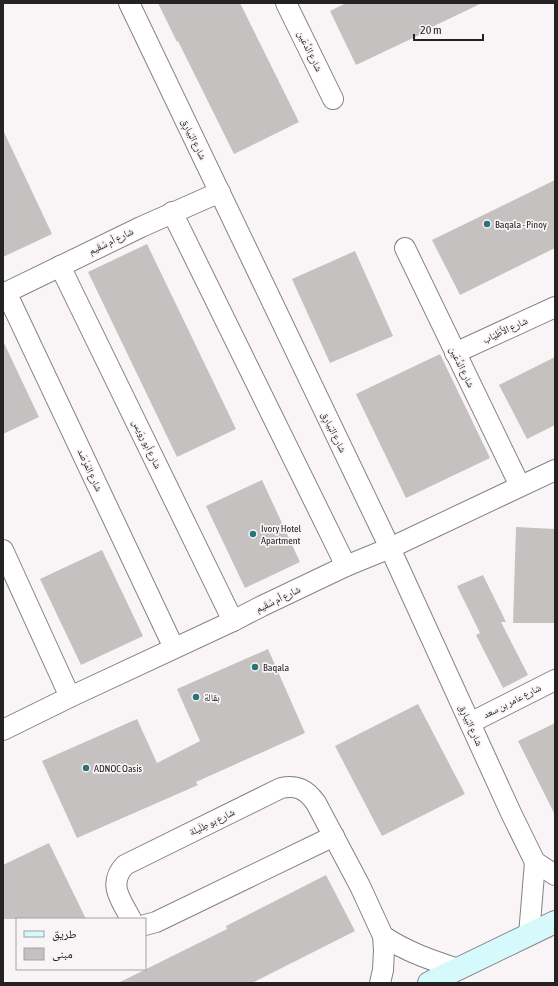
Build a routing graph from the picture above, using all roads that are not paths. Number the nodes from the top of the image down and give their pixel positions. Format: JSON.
{"nodes":[{"id":1,"x":129,"y":3,"type":"edge"},
{"id":2,"x":286,"y":3,"type":"edge"},
{"id":3,"x":334,"y":99,"type":"dead end"},
{"id":4,"x":220,"y":192,"type":"junction"},
{"id":5,"x":172,"y":212,"type":"junction"},
{"id":6,"x":405,"y":248,"type":"dead end"},
{"id":7,"x":60,"y":266,"type":"junction"},
{"id":8,"x":5,"y":293,"type":"edge"},
{"id":9,"x":555,"y":307,"type":"edge"},
{"id":10,"x":455,"y":353,"type":"junction"},
{"id":11,"x":555,"y":470,"type":"edge"},
{"id":12,"x":520,"y":486,"type":"junction"},
{"id":13,"x":390,"y":548,"type":"junction"},
{"id":14,"x":3,"y":550,"type":"edge"},
{"id":15,"x":346,"y":566,"type":"junction"},
{"id":16,"x":233,"y":621,"type":"junction"},
{"id":17,"x":174,"y":648,"type":"junction"},
{"id":18,"x":555,"y":680,"type":"edge"},
{"id":19,"x":70,"y":697,"type":"junction"},
{"id":20,"x":470,"y":723,"type":"junction"},
{"id":21,"x":3,"y":730,"type":"edge"},
{"id":22,"x":334,"y":836,"type":"junction"},
{"id":23,"x":536,"y":862,"type":"junction"},
{"id":24,"x":555,"y":875,"type":"edge"},
{"id":25,"x":130,"y":918,"type":"edge"},
{"id":26,"x":555,"y":922,"type":"edge"},
{"id":27,"x":146,"y":925,"type":"edge"},
{"id":28,"x":529,"y":935,"type":"junction"},
{"id":29,"x":383,"y":936,"type":"junction"},
{"id":30,"x":458,"y":969,"type":"junction"},
{"id":31,"x":380,"y":983,"type":"edge"},
{"id":32,"x":429,"y":983,"type":"edge"}],
"edges":[{"from":1,"to":4,"type":"street","name":"شارع البَيارِق"},
{"from":2,"to":3,"type":"street","name":"شارع الدِّعَين"},
{"from":4,"to":5,"type":"street","name":"شارع أم سُقَيم"},
{"from":4,"to":13,"type":"street","name":"شارع البَيارِق"},
{"from":5,"to":7,"type":"street","name":"شارع أم سُقَيم"},
{"from":5,"to":15,"type":"street"},
{"from":6,"to":10,"type":"street","name":"شارع الدِّعَين"},
{"from":7,"to":8,"type":"street","name":"شارع أم سُقَيم"},
{"from":7,"to":16,"type":"street","name":"شارع أبو روَيس"},
{"from":8,"to":17,"type":"street","name":"شارع المَرْصَد"},
{"from":9,"to":10,"type":"street","name":"شارع الأَطْيَاب"},
{"from":10,"to":12,"type":"street","name":"شارع الدِّعَين"},
{"from":11,"to":12,"type":"street","name":"شارع أم سُقَيم"},
{"from":12,"to":13,"type":"street","name":"شارع أم سُقَيم"},
{"from":13,"to":15,"type":"street","name":"شارع أم سُقَيم"},
{"from":13,"to":20,"type":"street","name":"شارع البَيارِق"},
{"from":14,"to":19,"type":"street"},
{"from":15,"to":16,"type":"street","name":"شارع أم سُقَيم"},
{"from":16,"to":17,"type":"street","name":"شارع أم سُقَيم"},
{"from":17,"to":19,"type":"street","name":"شارع أم سُقَيم"},
{"from":18,"to":20,"type":"street","name":"شارع عامر بن سعد"},
{"from":19,"to":21,"type":"street","name":"شارع أم سُقَيم"},
{"from":20,"to":23,"type":"street","name":"شارع البَيارِق"},
{"from":22,"to":25,"type":"street","name":"شارع بو طِلَيلة"},
{"from":22,"to":27,"type":"street"},
{"from":22,"to":29,"type":"street","name":"شارع بو طِلَيلة"},
{"from":23,"to":24,"type":"street","name":"شارع البَيارِق"},
{"from":23,"to":28,"type":"street"},
{"from":26,"to":28,"type":"street"},
{"from":28,"to":30,"type":"street"},
{"from":29,"to":30,"type":"street"},
{"from":29,"to":31,"type":"street","name":"شارع بو طِلَيلة"},
{"from":30,"to":32,"type":"street"}]}
